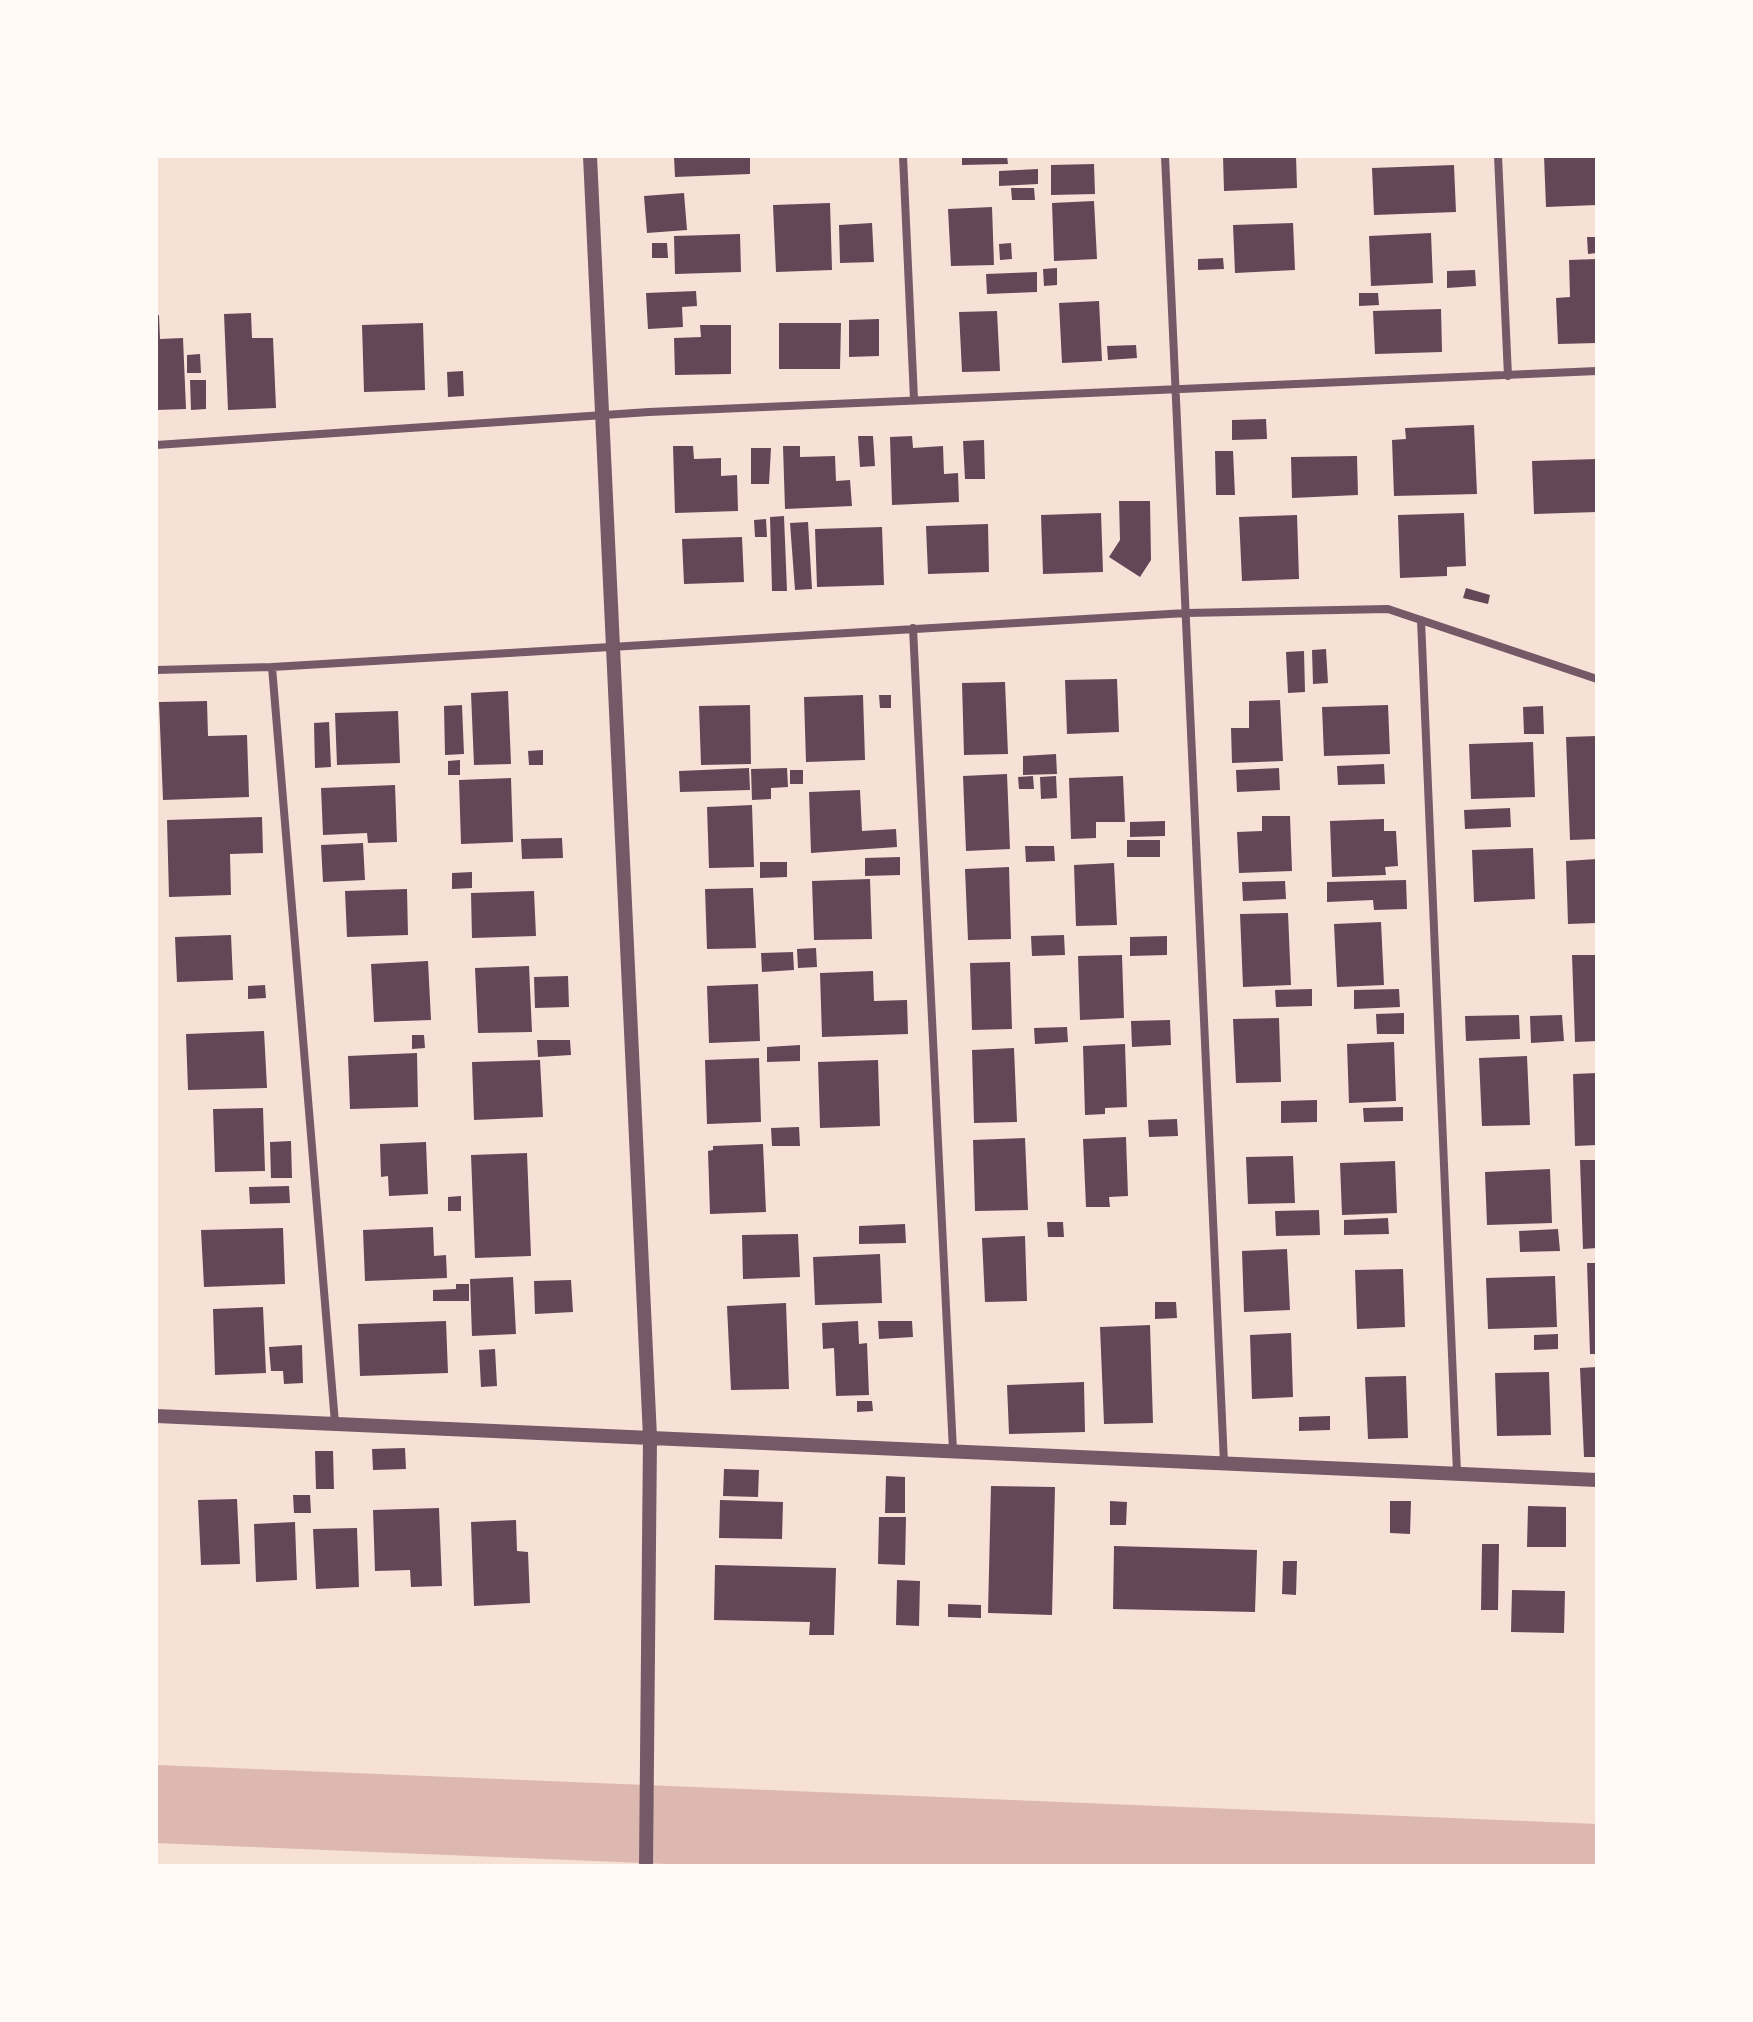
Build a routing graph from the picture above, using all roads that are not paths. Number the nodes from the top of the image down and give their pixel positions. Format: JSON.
{"nodes":[{"id":1,"x":590,"y":156,"type":"edge"},
{"id":2,"x":903,"y":156,"type":"edge"},
{"id":3,"x":1165,"y":156,"type":"edge"},
{"id":4,"x":1498,"y":156,"type":"edge"},
{"id":5,"x":1597,"y":371,"type":"edge"},
{"id":6,"x":1508,"y":376,"type":"junction"},
{"id":7,"x":1176,"y":388,"type":"junction"},
{"id":8,"x":914,"y":399,"type":"junction"},
{"id":9,"x":602,"y":415,"type":"junction"},
{"id":10,"x":156,"y":445,"type":"edge"},
{"id":11,"x":1186,"y":613,"type":"junction"},
{"id":12,"x":1421,"y":620,"type":"junction"},
{"id":13,"x":913,"y":628,"type":"junction"},
{"id":14,"x":614,"y":645,"type":"junction"},
{"id":15,"x":272,"y":667,"type":"junction"},
{"id":16,"x":156,"y":670,"type":"edge"},
{"id":17,"x":1597,"y":679,"type":"edge"},
{"id":18,"x":156,"y":1416,"type":"edge"},
{"id":19,"x":335,"y":1423,"type":"junction"},
{"id":20,"x":650,"y":1437,"type":"junction"},
{"id":21,"x":953,"y":1451,"type":"junction"},
{"id":22,"x":1224,"y":1463,"type":"junction"},
{"id":23,"x":1457,"y":1473,"type":"junction"},
{"id":24,"x":1597,"y":1480,"type":"edge"},
{"id":25,"x":646,"y":1866,"type":"edge"}],
"edges":[{"from":1,"to":9,"type":"street"},
{"from":2,"to":8,"type":"street"},
{"from":3,"to":7,"type":"street"},
{"from":4,"to":6,"type":"street"},
{"from":5,"to":6,"type":"street"},
{"from":6,"to":7,"type":"street"},
{"from":7,"to":8,"type":"street"},
{"from":7,"to":11,"type":"street"},
{"from":8,"to":9,"type":"street"},
{"from":9,"to":10,"type":"street"},
{"from":9,"to":14,"type":"street"},
{"from":11,"to":12,"type":"street"},
{"from":11,"to":13,"type":"street"},
{"from":11,"to":22,"type":"street"},
{"from":12,"to":17,"type":"street"},
{"from":12,"to":23,"type":"street"},
{"from":13,"to":14,"type":"street"},
{"from":13,"to":21,"type":"street"},
{"from":14,"to":15,"type":"street"},
{"from":14,"to":20,"type":"street"},
{"from":15,"to":16,"type":"street"},
{"from":15,"to":19,"type":"street"},
{"from":18,"to":19,"type":"street"},
{"from":19,"to":20,"type":"street"},
{"from":20,"to":21,"type":"street"},
{"from":20,"to":25,"type":"street"},
{"from":21,"to":22,"type":"street"},
{"from":22,"to":23,"type":"street"},
{"from":23,"to":24,"type":"street"}]}
